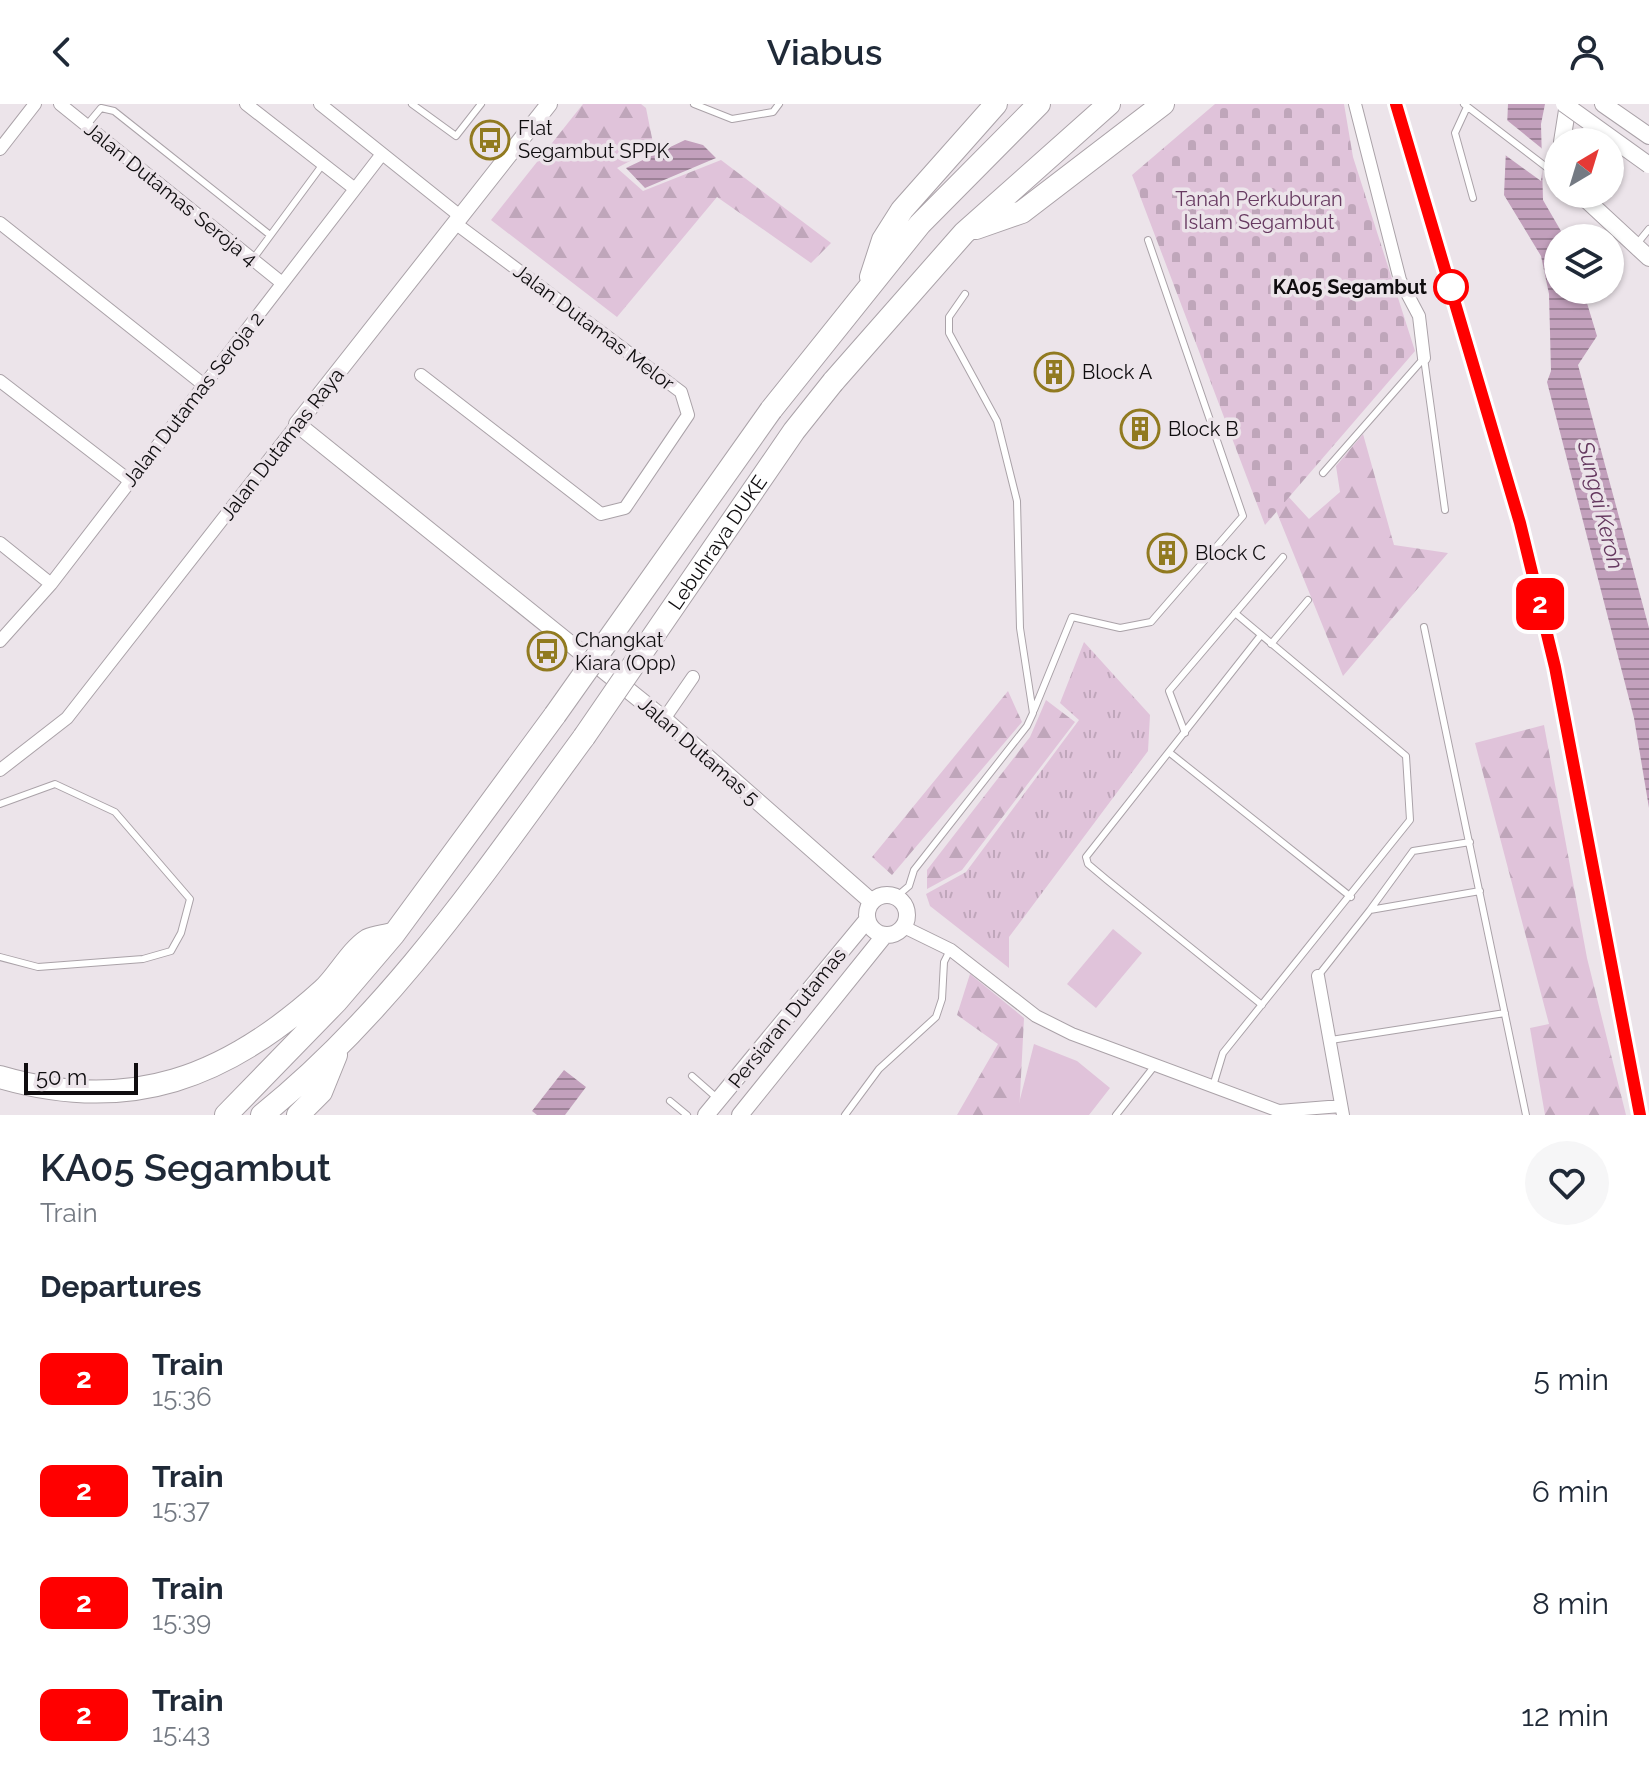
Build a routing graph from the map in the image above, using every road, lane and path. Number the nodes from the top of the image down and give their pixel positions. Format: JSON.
{"nodes":[{"id":1,"x":35,"y":104,"type":"edge"},
{"id":2,"x":60,"y":104,"type":"edge"},
{"id":3,"x":246,"y":104,"type":"edge"},
{"id":4,"x":320,"y":104,"type":"edge"},
{"id":5,"x":412,"y":104,"type":"edge"},
{"id":6,"x":481,"y":104,"type":"edge"},
{"id":7,"x":549,"y":104,"type":"edge"},
{"id":8,"x":694,"y":104,"type":"edge"},
{"id":9,"x":779,"y":104,"type":"edge"},
{"id":10,"x":996,"y":104,"type":"edge"},
{"id":11,"x":1039,"y":104,"type":"edge"},
{"id":12,"x":1109,"y":104,"type":"edge"},
{"id":13,"x":1163,"y":104,"type":"edge"},
{"id":14,"x":1355,"y":104,"type":"edge"},
{"id":15,"x":1566,"y":104,"type":"edge"},
{"id":16,"x":1603,"y":104,"type":"edge"},
{"id":17,"x":1465,"y":106,"type":"edge"},
{"id":18,"x":86,"y":126,"type":"junction"},
{"id":19,"x":1563,"y":128,"type":"edge"},
{"id":20,"x":1649,"y":136,"type":"edge"},
{"id":21,"x":0,"y":149,"type":"edge"},
{"id":22,"x":382,"y":154,"type":"junction"},
{"id":23,"x":323,"y":164,"type":"junction"},
{"id":24,"x":1544,"y":165,"type":"edge"},
{"id":25,"x":1649,"y":165,"type":"edge"},
{"id":26,"x":355,"y":189,"type":"junction"},
{"id":27,"x":1473,"y":198,"type":"dead end"},
{"id":28,"x":1595,"y":208,"type":"edge"},
{"id":29,"x":458,"y":220,"type":"junction"},
{"id":30,"x":0,"y":223,"type":"edge"},
{"id":31,"x":1649,"y":229,"type":"edge"},
{"id":32,"x":964,"y":233,"type":"junction"},
{"id":33,"x":270,"y":235,"type":"junction"},
{"id":34,"x":1148,"y":240,"type":"dead end"},
{"id":35,"x":1635,"y":246,"type":"junction"},
{"id":36,"x":1649,"y":258,"type":"edge"},
{"id":37,"x":253,"y":259,"type":"junction"},
{"id":38,"x":282,"y":283,"type":"junction"},
{"id":39,"x":868,"y":286,"type":"junction"},
{"id":40,"x":965,"y":294,"type":"dead end"},
{"id":41,"x":1424,"y":358,"type":"junction"},
{"id":42,"x":421,"y":375,"type":"dead end"},
{"id":43,"x":0,"y":381,"type":"edge"},
{"id":44,"x":204,"y":385,"type":"junction"},
{"id":45,"x":297,"y":424,"type":"junction"},
{"id":46,"x":1323,"y":473,"type":"dead end"},
{"id":47,"x":130,"y":481,"type":"junction"},
{"id":48,"x":1445,"y":510,"type":"dead end"},
{"id":49,"x":0,"y":543,"type":"edge"},
{"id":50,"x":1283,"y":557,"type":"dead end"},
{"id":51,"x":51,"y":584,"type":"junction"},
{"id":52,"x":1308,"y":600,"type":"dead end"},
{"id":53,"x":1235,"y":613,"type":"junction"},
{"id":54,"x":1424,"y":627,"type":"dead end"},
{"id":55,"x":1261,"y":635,"type":"junction"},
{"id":56,"x":0,"y":641,"type":"edge"},
{"id":57,"x":1271,"y":644,"type":"junction"},
{"id":58,"x":693,"y":677,"type":"dead end"},
{"id":59,"x":1033,"y":713,"type":"junction"},
{"id":60,"x":664,"y":719,"type":"junction"},
{"id":61,"x":1185,"y":734,"type":"junction"},
{"id":62,"x":1170,"y":753,"type":"junction"},
{"id":63,"x":0,"y":770,"type":"edge"},
{"id":64,"x":0,"y":804,"type":"edge"},
{"id":65,"x":1470,"y":842,"type":"junction"},
{"id":66,"x":1480,"y":891,"type":"junction"},
{"id":67,"x":896,"y":897,"type":"junction"},
{"id":68,"x":1351,"y":897,"type":"junction"},
{"id":69,"x":872,"y":902,"type":"junction"},
{"id":70,"x":1370,"y":910,"type":"junction"},
{"id":71,"x":867,"y":920,"type":"junction"},
{"id":72,"x":904,"y":927,"type":"junction"},
{"id":73,"x":394,"y":934,"type":"junction"},
{"id":74,"x":884,"y":936,"type":"junction"},
{"id":75,"x":951,"y":950,"type":"junction"},
{"id":76,"x":0,"y":957,"type":"edge"},
{"id":77,"x":1318,"y":976,"type":"joint"},
{"id":78,"x":1262,"y":1005,"type":"junction"},
{"id":79,"x":1505,"y":1013,"type":"junction"},
{"id":80,"x":1329,"y":1041,"type":"junction"},
{"id":81,"x":340,"y":1047,"type":"junction"},
{"id":82,"x":1156,"y":1064,"type":"junction"},
{"id":83,"x":692,"y":1076,"type":"dead end"},
{"id":84,"x":0,"y":1077,"type":"edge"},
{"id":85,"x":1213,"y":1086,"type":"junction"},
{"id":86,"x":719,"y":1100,"type":"junction"},
{"id":87,"x":670,"y":1101,"type":"dead end"},
{"id":88,"x":1342,"y":1111,"type":"edge"},
{"id":89,"x":226,"y":1115,"type":"edge"},
{"id":90,"x":262,"y":1115,"type":"edge"},
{"id":91,"x":298,"y":1115,"type":"edge"},
{"id":92,"x":687,"y":1115,"type":"edge"},
{"id":93,"x":706,"y":1115,"type":"edge"},
{"id":94,"x":740,"y":1115,"type":"edge"},
{"id":95,"x":845,"y":1115,"type":"edge"},
{"id":96,"x":1116,"y":1115,"type":"edge"},
{"id":97,"x":1526,"y":1115,"type":"edge"}],
"edges":[{"from":1,"to":21,"type":"street"},
{"from":2,"to":18,"type":"street","name":"Jalan Dutamas Seroja 4"},
{"from":3,"to":23,"type":"street"},
{"from":4,"to":22,"type":"street"},
{"from":5,"to":6,"type":"lane"},
{"from":7,"to":29,"type":"street","name":"Jalan Dutamas Raya"},
{"from":8,"to":9,"type":"lane"},
{"from":10,"to":39,"type":"highway"},
{"from":11,"to":39,"type":"highway","name":"Lebuhraya DUKE"},
{"from":12,"to":32,"type":"highway","name":"Lebuhraya DUKE"},
{"from":13,"to":32,"type":"highway"},
{"from":14,"to":41,"type":"street"},
{"from":15,"to":19,"type":"street"},
{"from":15,"to":25,"type":"street","bridge":true},
{"from":16,"to":20,"type":"street"},
{"from":17,"to":24,"type":"lane"},
{"from":17,"to":27,"type":"lane"},
{"from":18,"to":33,"type":"lane"},
{"from":18,"to":37,"type":"street","name":"Jalan Dutamas Seroja 4"},
{"from":22,"to":26,"type":"street","name":"Jalan Dutamas Seroja 2"},
{"from":22,"to":29,"type":"street"},
{"from":23,"to":26,"type":"street"},
{"from":23,"to":33,"type":"lane"},
{"from":26,"to":38,"type":"street","name":"Jalan Dutamas Seroja 2"},
{"from":28,"to":35,"type":"street"},
{"from":29,"to":42,"type":"street","name":"Jalan Dutamas Melor"},
{"from":29,"to":45,"type":"street","name":"Jalan Dutamas Raya"},
{"from":30,"to":44,"type":"street"},
{"from":31,"to":35,"type":"lane"},
{"from":32,"to":81,"type":"highway","name":"Lebuhraya DUKE","bridge":true},
{"from":33,"to":37,"type":"lane"},
{"from":34,"to":59,"type":"lane"},
{"from":35,"to":36,"type":"street"},
{"from":37,"to":38,"type":"street","name":"Jalan Dutamas Seroja 4"},
{"from":38,"to":44,"type":"street","name":"Jalan Dutamas Seroja 2"},
{"from":39,"to":73,"type":"highway","name":"Lebuhraya DUKE","bridge":true},
{"from":40,"to":59,"type":"lane"},
{"from":41,"to":46,"type":"lane"},
{"from":41,"to":48,"type":"lane"},
{"from":43,"to":47,"type":"street"},
{"from":44,"to":47,"type":"street","name":"Jalan Dutamas Seroja 2"},
{"from":45,"to":60,"type":"street","name":"Jalan Dutamas 5"},
{"from":45,"to":63,"type":"street","name":"Jalan Dutamas Raya"},
{"from":47,"to":51,"type":"street","name":"Jalan Dutamas Seroja 2"},
{"from":49,"to":51,"type":"street"},
{"from":50,"to":53,"type":"lane"},
{"from":51,"to":56,"type":"street","name":"Jalan Dutamas Seroja 2"},
{"from":52,"to":57,"type":"lane"},
{"from":53,"to":55,"type":"lane"},
{"from":53,"to":61,"type":"lane"},
{"from":54,"to":65,"type":"lane"},
{"from":55,"to":57,"type":"lane"},
{"from":55,"to":61,"type":"lane"},
{"from":57,"to":68,"type":"lane"},
{"from":58,"to":60,"type":"street"},
{"from":59,"to":67,"type":"lane"},
{"from":60,"to":69,"type":"street","name":"Jalan Dutamas 5"},
{"from":61,"to":62,"type":"lane"},
{"from":62,"to":68,"type":"lane"},
{"from":62,"to":78,"type":"lane"},
{"from":64,"to":76,"type":"lane"},
{"from":65,"to":66,"type":"lane"},
{"from":65,"to":70,"type":"lane"},
{"from":66,"to":70,"type":"lane"},
{"from":66,"to":79,"type":"lane"},
{"from":67,"to":69,"type":"street"},
{"from":67,"to":72,"type":"street"},
{"from":68,"to":78,"type":"lane"},
{"from":69,"to":71,"type":"street"},
{"from":70,"to":77,"type":"lane"},
{"from":71,"to":74,"type":"street"},
{"from":71,"to":86,"type":"street","name":"Persiaran Dutamas"},
{"from":72,"to":74,"type":"street"},
{"from":72,"to":75,"type":"street"},
{"from":73,"to":84,"type":"highway"},
{"from":73,"to":89,"type":"highway","name":"Lebuhraya DUKE"},
{"from":74,"to":94,"type":"street","name":"Persiaran Dutamas"},
{"from":75,"to":82,"type":"street"},
{"from":75,"to":95,"type":"lane"},
{"from":77,"to":80,"type":"street"},
{"from":78,"to":85,"type":"lane"},
{"from":79,"to":80,"type":"lane"},
{"from":79,"to":97,"type":"lane"},
{"from":80,"to":88,"type":"street"},
{"from":81,"to":90,"type":"highway","name":"Lebuhraya DUKE"},
{"from":81,"to":91,"type":"highway"},
{"from":82,"to":85,"type":"street"},
{"from":82,"to":96,"type":"lane"},
{"from":83,"to":86,"type":"lane"},
{"from":85,"to":88,"type":"street"},
{"from":86,"to":93,"type":"street","name":"Persiaran Dutamas"},
{"from":87,"to":92,"type":"lane"}]}
